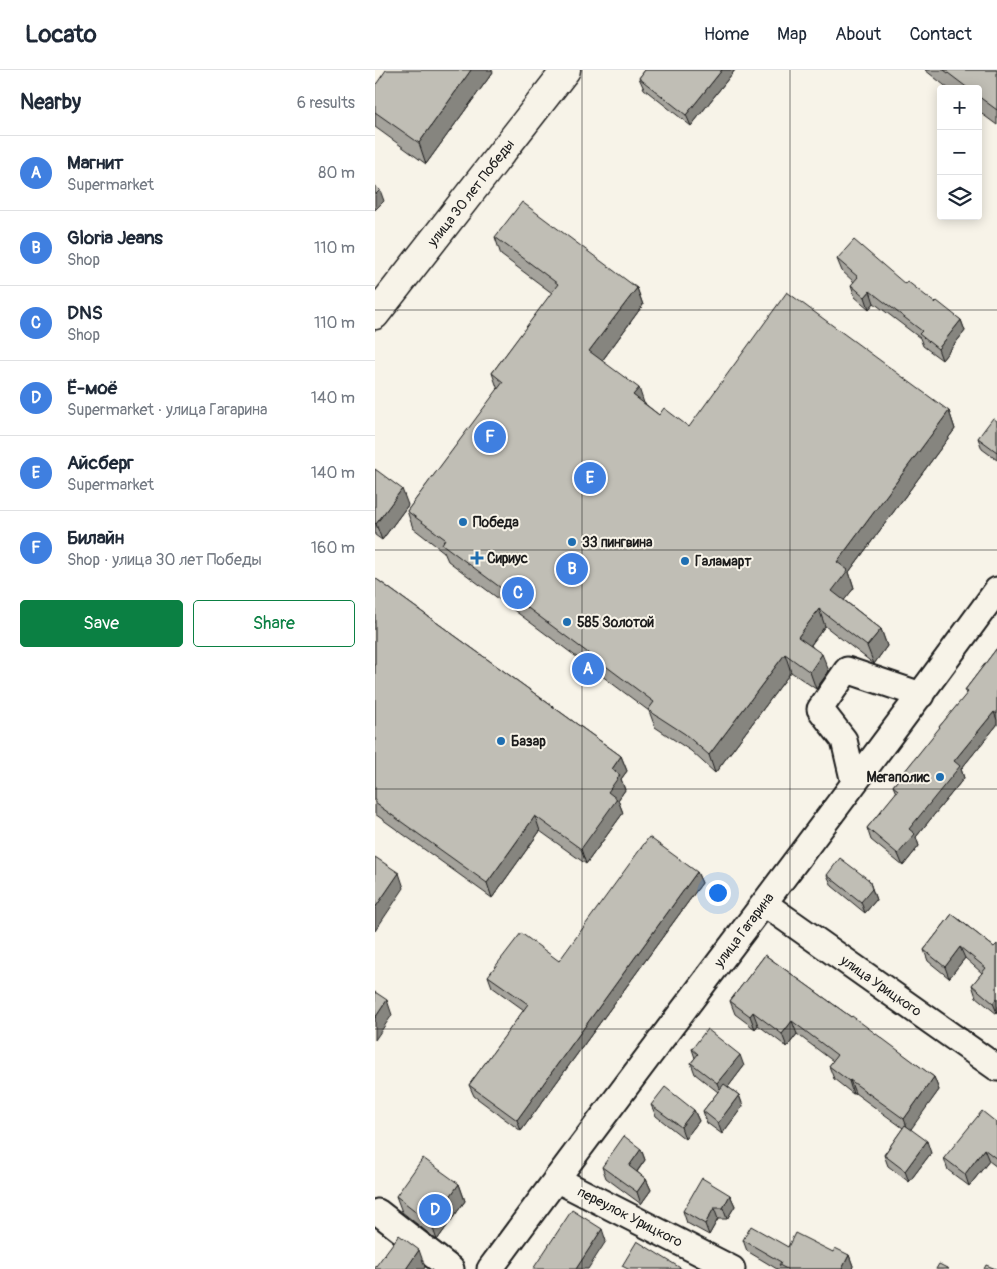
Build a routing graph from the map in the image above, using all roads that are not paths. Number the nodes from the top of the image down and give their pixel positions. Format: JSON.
{"nodes":[{"id":1,"x":566,"y":70,"type":"edge"},
{"id":2,"x":375,"y":315,"type":"edge"},
{"id":3,"x":997,"y":590,"type":"edge"},
{"id":4,"x":921,"y":695,"type":"junction"},
{"id":5,"x":854,"y":783,"type":"junction"},
{"id":6,"x":765,"y":904,"type":"junction"},
{"id":7,"x":997,"y":1068,"type":"edge"},
{"id":8,"x":556,"y":1179,"type":"junction"},
{"id":9,"x":378,"y":1212,"type":"dead end"},
{"id":10,"x":451,"y":1269,"type":"edge"},
{"id":11,"x":490,"y":1269,"type":"edge"},
{"id":12,"x":732,"y":1269,"type":"edge"}],
"edges":[{"from":1,"to":2,"type":"main road","name":"улица 30 лет Победы"},
{"from":3,"to":4,"type":"street","name":"улица Гагарина"},
{"from":4,"to":5,"type":"street","name":"улица Гагарина"},
{"from":4,"to":5,"type":"street"},
{"from":5,"to":6,"type":"street","name":"улица Гагарина"},
{"from":6,"to":7,"type":"street","name":"улица Урицкого"},
{"from":6,"to":8,"type":"street","name":"улица Гагарина"},
{"from":8,"to":11,"type":"street","name":"улица Гагарина"},
{"from":8,"to":12,"type":"street","name":"переулок Урицкого"},
{"from":9,"to":10,"type":"street"}]}
